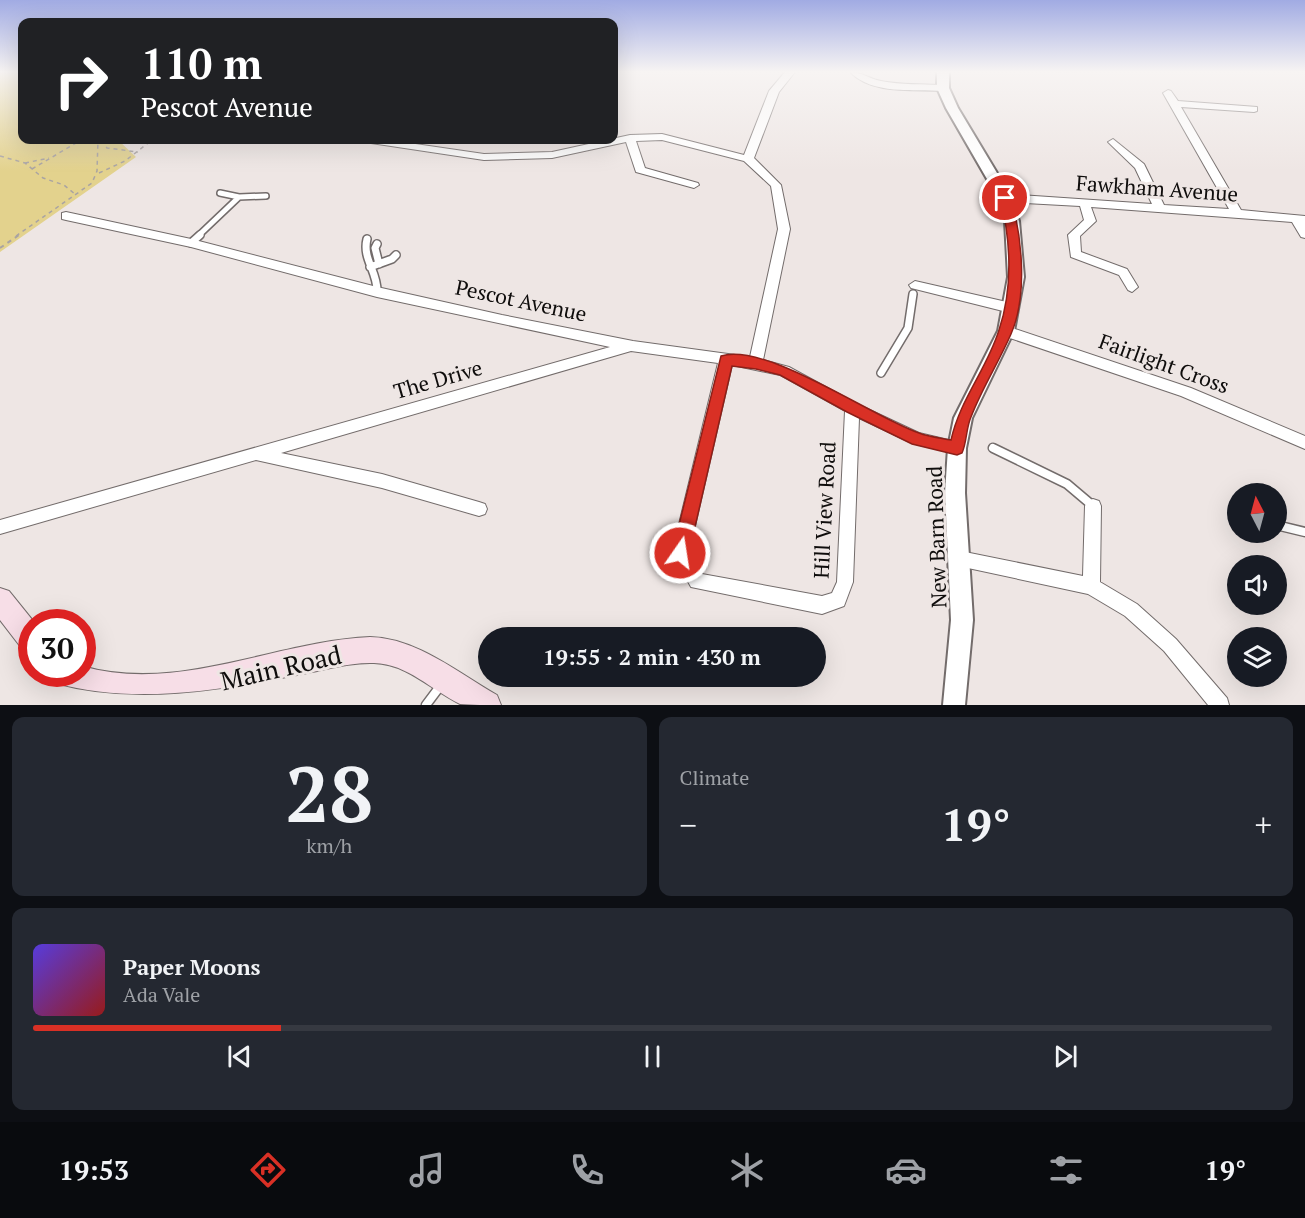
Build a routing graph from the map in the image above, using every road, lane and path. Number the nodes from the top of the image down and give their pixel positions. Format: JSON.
{"nodes":[{"id":1,"x":769,"y":105,"type":"edge"},
{"id":2,"x":951,"y":105,"type":"edge"},
{"id":3,"x":1175,"y":105,"type":"edge"},
{"id":4,"x":1188,"y":105,"type":"edge"},
{"id":5,"x":1254,"y":109,"type":"dead end"},
{"id":6,"x":630,"y":138,"type":"junction"},
{"id":7,"x":618,"y":139,"type":"edge"},
{"id":8,"x":1113,"y":142,"type":"dead end"},
{"id":9,"x":75,"y":144,"type":"edge"},
{"id":10,"x":99,"y":144,"type":"edge"},
{"id":11,"x":104,"y":144,"type":"edge"},
{"id":12,"x":147,"y":144,"type":"edge"},
{"id":13,"x":402,"y":144,"type":"edge"},
{"id":14,"x":588,"y":144,"type":"edge"},
{"id":15,"x":138,"y":152,"type":"junction"},
{"id":16,"x":0,"y":156,"type":"edge"},
{"id":17,"x":53,"y":158,"type":"junction"},
{"id":18,"x":748,"y":159,"type":"junction"},
{"id":19,"x":25,"y":163,"type":"junction"},
{"id":20,"x":32,"y":169,"type":"junction"},
{"id":21,"x":99,"y":173,"type":"junction"},
{"id":22,"x":693,"y":185,"type":"dead end"},
{"id":23,"x":220,"y":193,"type":"dead end"},
{"id":24,"x":76,"y":195,"type":"junction"},
{"id":25,"x":266,"y":196,"type":"dead end"},
{"id":26,"x":239,"y":197,"type":"junction"},
{"id":27,"x":1005,"y":198,"type":"junction"},
{"id":28,"x":1084,"y":203,"type":"junction"},
{"id":29,"x":1160,"y":208,"type":"junction"},
{"id":30,"x":1237,"y":213,"type":"junction"},
{"id":31,"x":66,"y":216,"type":"dead end"},
{"id":32,"x":1301,"y":220,"type":"edge"},
{"id":33,"x":1305,"y":234,"type":"edge"},
{"id":34,"x":367,"y":239,"type":"dead end"},
{"id":35,"x":191,"y":243,"type":"junction"},
{"id":36,"x":377,"y":244,"type":"dead end"},
{"id":37,"x":0,"y":248,"type":"edge"},
{"id":38,"x":396,"y":255,"type":"dead end"},
{"id":39,"x":379,"y":264,"type":"junction"},
{"id":40,"x":370,"y":267,"type":"junction"},
{"id":41,"x":915,"y":285,"type":"joint"},
{"id":42,"x":1132,"y":287,"type":"dead end"},
{"id":43,"x":377,"y":292,"type":"junction"},
{"id":44,"x":1011,"y":308,"type":"junction"},
{"id":45,"x":1006,"y":331,"type":"junction"},
{"id":46,"x":633,"y":346,"type":"junction"},
{"id":47,"x":726,"y":360,"type":"junction"},
{"id":48,"x":756,"y":363,"type":"junction"},
{"id":49,"x":881,"y":373,"type":"dead end"},
{"id":50,"x":852,"y":408,"type":"junction"},
{"id":51,"x":1305,"y":443,"type":"edge"},
{"id":52,"x":957,"y":448,"type":"junction"},
{"id":53,"x":993,"y":448,"type":"dead end"},
{"id":54,"x":255,"y":454,"type":"junction"},
{"id":55,"x":1093,"y":506,"type":"joint"},
{"id":56,"x":478,"y":509,"type":"dead end"},
{"id":57,"x":0,"y":527,"type":"edge"},
{"id":58,"x":1287,"y":528,"type":"edge"},
{"id":59,"x":1305,"y":532,"type":"edge"},
{"id":60,"x":960,"y":559,"type":"junction"},
{"id":61,"x":1092,"y":586,"type":"junction"},
{"id":62,"x":0,"y":600,"type":"edge"},
{"id":63,"x":18,"y":623,"type":"edge"},
{"id":64,"x":444,"y":680,"type":"junction"},
{"id":65,"x":96,"y":687,"type":"edge"},
{"id":66,"x":426,"y":705,"type":"edge"},
{"id":67,"x":487,"y":705,"type":"edge"},
{"id":68,"x":954,"y":705,"type":"edge"},
{"id":69,"x":1220,"y":705,"type":"edge"}],
"edges":[{"from":1,"to":18,"type":"street"},
{"from":2,"to":27,"type":"street","name":"New Barn Road"},
{"from":3,"to":30,"type":"street"},
{"from":4,"to":5,"type":"street"},
{"from":6,"to":7,"type":"street"},
{"from":6,"to":18,"type":"street"},
{"from":6,"to":22,"type":"street"},
{"from":8,"to":29,"type":"street"},
{"from":9,"to":17,"type":"path"},
{"from":10,"to":21,"type":"path"},
{"from":11,"to":15,"type":"path"},
{"from":12,"to":15,"type":"path"},
{"from":13,"to":14,"type":"street"},
{"from":15,"to":21,"type":"path"},
{"from":16,"to":19,"type":"path"},
{"from":17,"to":19,"type":"path"},
{"from":17,"to":20,"type":"path"},
{"from":18,"to":48,"type":"street"},
{"from":19,"to":20,"type":"path"},
{"from":20,"to":24,"type":"path"},
{"from":21,"to":24,"type":"path"},
{"from":23,"to":26,"type":"lane"},
{"from":24,"to":37,"type":"path"},
{"from":25,"to":26,"type":"lane"},
{"from":26,"to":35,"type":"lane"},
{"from":27,"to":28,"type":"street","name":"Fawkham Avenue"},
{"from":27,"to":44,"type":"street","name":"New Barn Road"},
{"from":28,"to":29,"type":"street","name":"Fawkham Avenue"},
{"from":28,"to":42,"type":"street"},
{"from":29,"to":30,"type":"street","name":"Fawkham Avenue"},
{"from":30,"to":32,"type":"street","name":"Fawkham Avenue"},
{"from":31,"to":35,"type":"street","name":"Pescot Avenue"},
{"from":32,"to":33,"type":"street"},
{"from":34,"to":40,"type":"lane"},
{"from":35,"to":43,"type":"street","name":"Pescot Avenue"},
{"from":36,"to":39,"type":"lane"},
{"from":38,"to":39,"type":"lane"},
{"from":39,"to":40,"type":"lane"},
{"from":40,"to":43,"type":"lane"},
{"from":41,"to":44,"type":"street"},
{"from":41,"to":49,"type":"lane"},
{"from":43,"to":46,"type":"street","name":"Pescot Avenue"},
{"from":44,"to":45,"type":"street","name":"New Barn Road"},
{"from":45,"to":51,"type":"street","name":"Fairlight Cross"},
{"from":45,"to":52,"type":"street","name":"New Barn Road"},
{"from":46,"to":47,"type":"street","name":"Pescot Avenue"},
{"from":46,"to":54,"type":"street","name":"The Drive"},
{"from":47,"to":48,"type":"street","name":"Pescot Avenue"},
{"from":47,"to":50,"type":"street","name":"Hill View Road"},
{"from":48,"to":50,"type":"street","name":"Pescot Avenue"},
{"from":50,"to":52,"type":"street","name":"Pescot Avenue"},
{"from":52,"to":60,"type":"street","name":"New Barn Road"},
{"from":53,"to":55,"type":"lane"},
{"from":54,"to":56,"type":"street","name":"The Drive"},
{"from":54,"to":57,"type":"street","name":"The Drive"},
{"from":55,"to":61,"type":"street"},
{"from":58,"to":59,"type":"lane"},
{"from":60,"to":61,"type":"street"},
{"from":60,"to":68,"type":"street","name":"New Barn Road"},
{"from":61,"to":69,"type":"street"},
{"from":62,"to":63,"type":"main road"},
{"from":64,"to":65,"type":"main road","name":"Main Road"},
{"from":64,"to":66,"type":"lane"},
{"from":64,"to":67,"type":"main road","name":"Main Road"}]}
